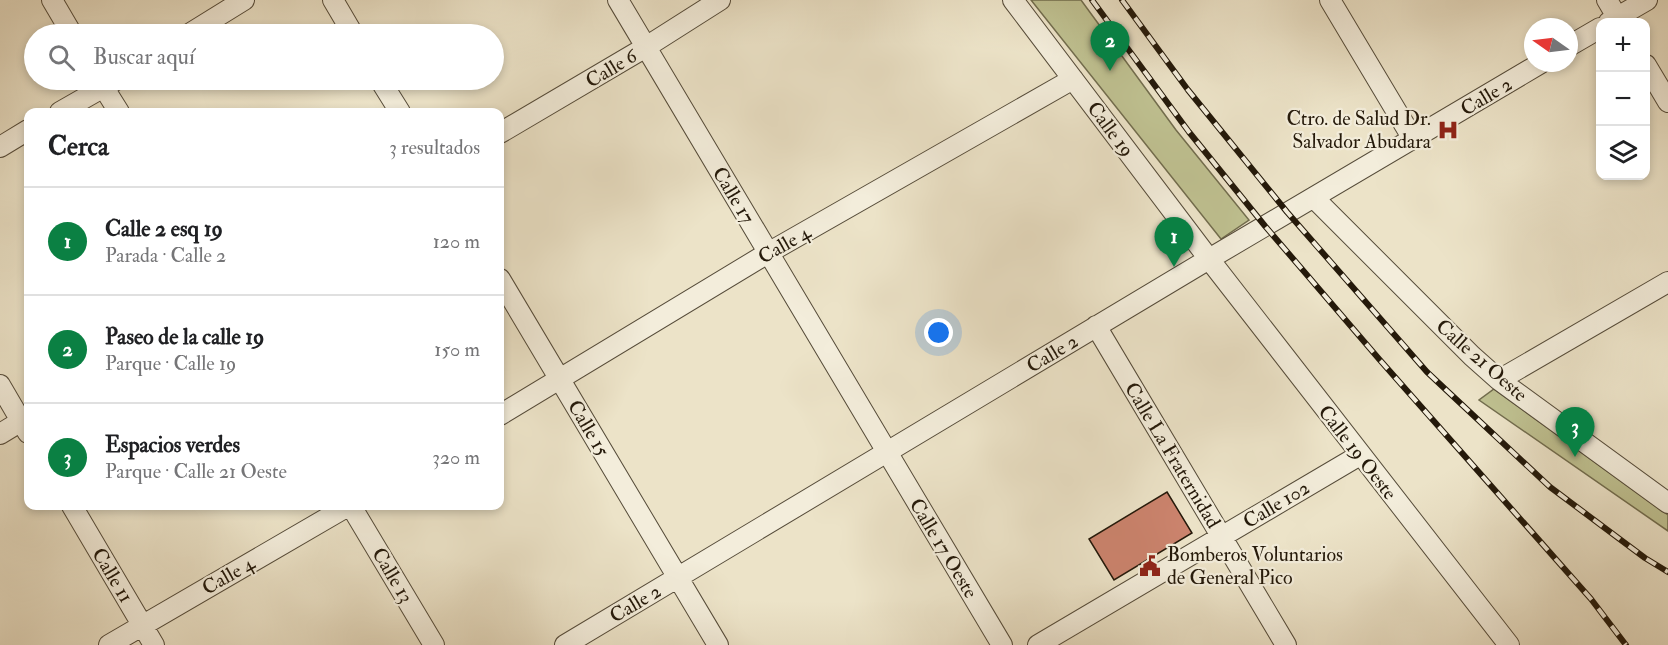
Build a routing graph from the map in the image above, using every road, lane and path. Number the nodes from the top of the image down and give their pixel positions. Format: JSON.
{"nodes":[{"id":1,"x":52,"y":0,"type":"edge"},
{"id":2,"x":244,"y":0,"type":"edge"},
{"id":3,"x":333,"y":0,"type":"edge"},
{"id":4,"x":618,"y":0,"type":"edge"},
{"id":5,"x":720,"y":0,"type":"edge"},
{"id":6,"x":1013,"y":0,"type":"edge"},
{"id":7,"x":1330,"y":0,"type":"edge"},
{"id":8,"x":1607,"y":0,"type":"edge"},
{"id":9,"x":1647,"y":0,"type":"edge"},
{"id":10,"x":1611,"y":18,"type":"edge"},
{"id":11,"x":1620,"y":18,"type":"edge"},
{"id":12,"x":66,"y":24,"type":"edge"},
{"id":13,"x":205,"y":24,"type":"edge"},
{"id":14,"x":347,"y":24,"type":"edge"},
{"id":15,"x":1596,"y":32,"type":"edge"},
{"id":16,"x":1578,"y":41,"type":"edge"},
{"id":17,"x":646,"y":47,"type":"junction"},
{"id":18,"x":1526,"y":72,"type":"edge"},
{"id":19,"x":1650,"y":72,"type":"edge"},
{"id":20,"x":1073,"y":79,"type":"junction"},
{"id":21,"x":94,"y":90,"type":"edge"},
{"id":22,"x":109,"y":90,"type":"edge"},
{"id":23,"x":386,"y":90,"type":"edge"},
{"id":24,"x":1668,"y":102,"type":"edge"},
{"id":25,"x":66,"y":108,"type":"edge"},
{"id":26,"x":117,"y":108,"type":"edge"},
{"id":27,"x":398,"y":108,"type":"edge"},
{"id":28,"x":24,"y":132,"type":"edge"},
{"id":29,"x":504,"y":132,"type":"edge"},
{"id":30,"x":1413,"y":139,"type":"junction"},
{"id":31,"x":0,"y":147,"type":"edge"},
{"id":32,"x":1314,"y":198,"type":"junction"},
{"id":33,"x":768,"y":253,"type":"junction"},
{"id":34,"x":1209,"y":259,"type":"junction"},
{"id":35,"x":1668,"y":282,"type":"edge"},
{"id":36,"x":504,"y":286,"type":"edge"},
{"id":37,"x":1096,"y":326,"type":"junction"},
{"id":38,"x":560,"y":379,"type":"junction"},
{"id":39,"x":1499,"y":380,"type":"junction"},
{"id":40,"x":0,"y":385,"type":"edge"},
{"id":41,"x":504,"y":413,"type":"edge"},
{"id":42,"x":24,"y":421,"type":"edge"},
{"id":43,"x":24,"y":425,"type":"edge"},
{"id":44,"x":0,"y":434,"type":"edge"},
{"id":45,"x":886,"y":452,"type":"junction"},
{"id":46,"x":1360,"y":455,"type":"junction"},
{"id":47,"x":1668,"y":502,"type":"edge"},
{"id":48,"x":74,"y":510,"type":"edge"},
{"id":49,"x":343,"y":510,"type":"edge"},
{"id":50,"x":352,"y":510,"type":"edge"},
{"id":51,"x":1222,"y":537,"type":"junction"},
{"id":52,"x":678,"y":577,"type":"junction"},
{"id":53,"x":142,"y":625,"type":"junction"},
{"id":54,"x":109,"y":645,"type":"edge"},
{"id":55,"x":154,"y":645,"type":"edge"},
{"id":56,"x":434,"y":645,"type":"edge"},
{"id":57,"x":565,"y":645,"type":"edge"},
{"id":58,"x":718,"y":645,"type":"edge"},
{"id":59,"x":1002,"y":645,"type":"edge"},
{"id":60,"x":1038,"y":645,"type":"edge"},
{"id":61,"x":1286,"y":645,"type":"edge"},
{"id":62,"x":1509,"y":645,"type":"edge"}],
"edges":[{"from":1,"to":12,"type":"street"},
{"from":2,"to":13,"type":"street"},
{"from":3,"to":14,"type":"street"},
{"from":4,"to":17,"type":"street","name":"Calle 17"},
{"from":5,"to":17,"type":"street","name":"Calle 6"},
{"from":6,"to":20,"type":"street","name":"Calle 19"},
{"from":7,"to":30,"type":"street"},
{"from":8,"to":10,"type":"street"},
{"from":9,"to":11,"type":"street"},
{"from":15,"to":16,"type":"street"},
{"from":17,"to":29,"type":"street","name":"Calle 6"},
{"from":17,"to":33,"type":"street","name":"Calle 17"},
{"from":18,"to":30,"type":"street","name":"Calle 2"},
{"from":19,"to":24,"type":"street"},
{"from":20,"to":33,"type":"street","name":"Calle 4"},
{"from":20,"to":34,"type":"street","name":"Calle 19"},
{"from":21,"to":25,"type":"street"},
{"from":22,"to":26,"type":"street"},
{"from":23,"to":27,"type":"street"},
{"from":28,"to":31,"type":"street"},
{"from":30,"to":32,"type":"street","name":"Calle 2"},
{"from":32,"to":34,"type":"street","name":"Calle 2"},
{"from":32,"to":39,"type":"street","name":"Calle 21 Oeste"},
{"from":33,"to":38,"type":"street","name":"Calle 4"},
{"from":33,"to":45,"type":"street","name":"Calle 17"},
{"from":34,"to":37,"type":"street","name":"Calle 2"},
{"from":34,"to":46,"type":"street","name":"Calle 19 Oeste"},
{"from":35,"to":39,"type":"street"},
{"from":36,"to":38,"type":"street","name":"Calle 15"},
{"from":37,"to":45,"type":"street","name":"Calle 2"},
{"from":37,"to":51,"type":"street","name":"Calle La Fraternidad"},
{"from":38,"to":41,"type":"street","name":"Calle 4"},
{"from":38,"to":52,"type":"street","name":"Calle 15"},
{"from":39,"to":47,"type":"street","name":"Calle 21 Oeste"},
{"from":40,"to":42,"type":"street"},
{"from":43,"to":44,"type":"street"},
{"from":45,"to":52,"type":"street","name":"Calle 2"},
{"from":45,"to":59,"type":"street","name":"Calle 17 Oeste"},
{"from":46,"to":51,"type":"street","name":"Calle 102"},
{"from":46,"to":62,"type":"street","name":"Calle 19 Oeste"},
{"from":48,"to":53,"type":"street","name":"Calle 11"},
{"from":49,"to":53,"type":"street","name":"Calle 4"},
{"from":50,"to":56,"type":"street","name":"Calle 13"},
{"from":51,"to":60,"type":"street","name":"Calle 102"},
{"from":51,"to":61,"type":"street","name":"Calle La Fraternidad"},
{"from":52,"to":57,"type":"street","name":"Calle 2"},
{"from":52,"to":58,"type":"street","name":"Calle 15"},
{"from":53,"to":54,"type":"street","name":"Calle 4"},
{"from":53,"to":55,"type":"street","name":"Calle 11"}]}
